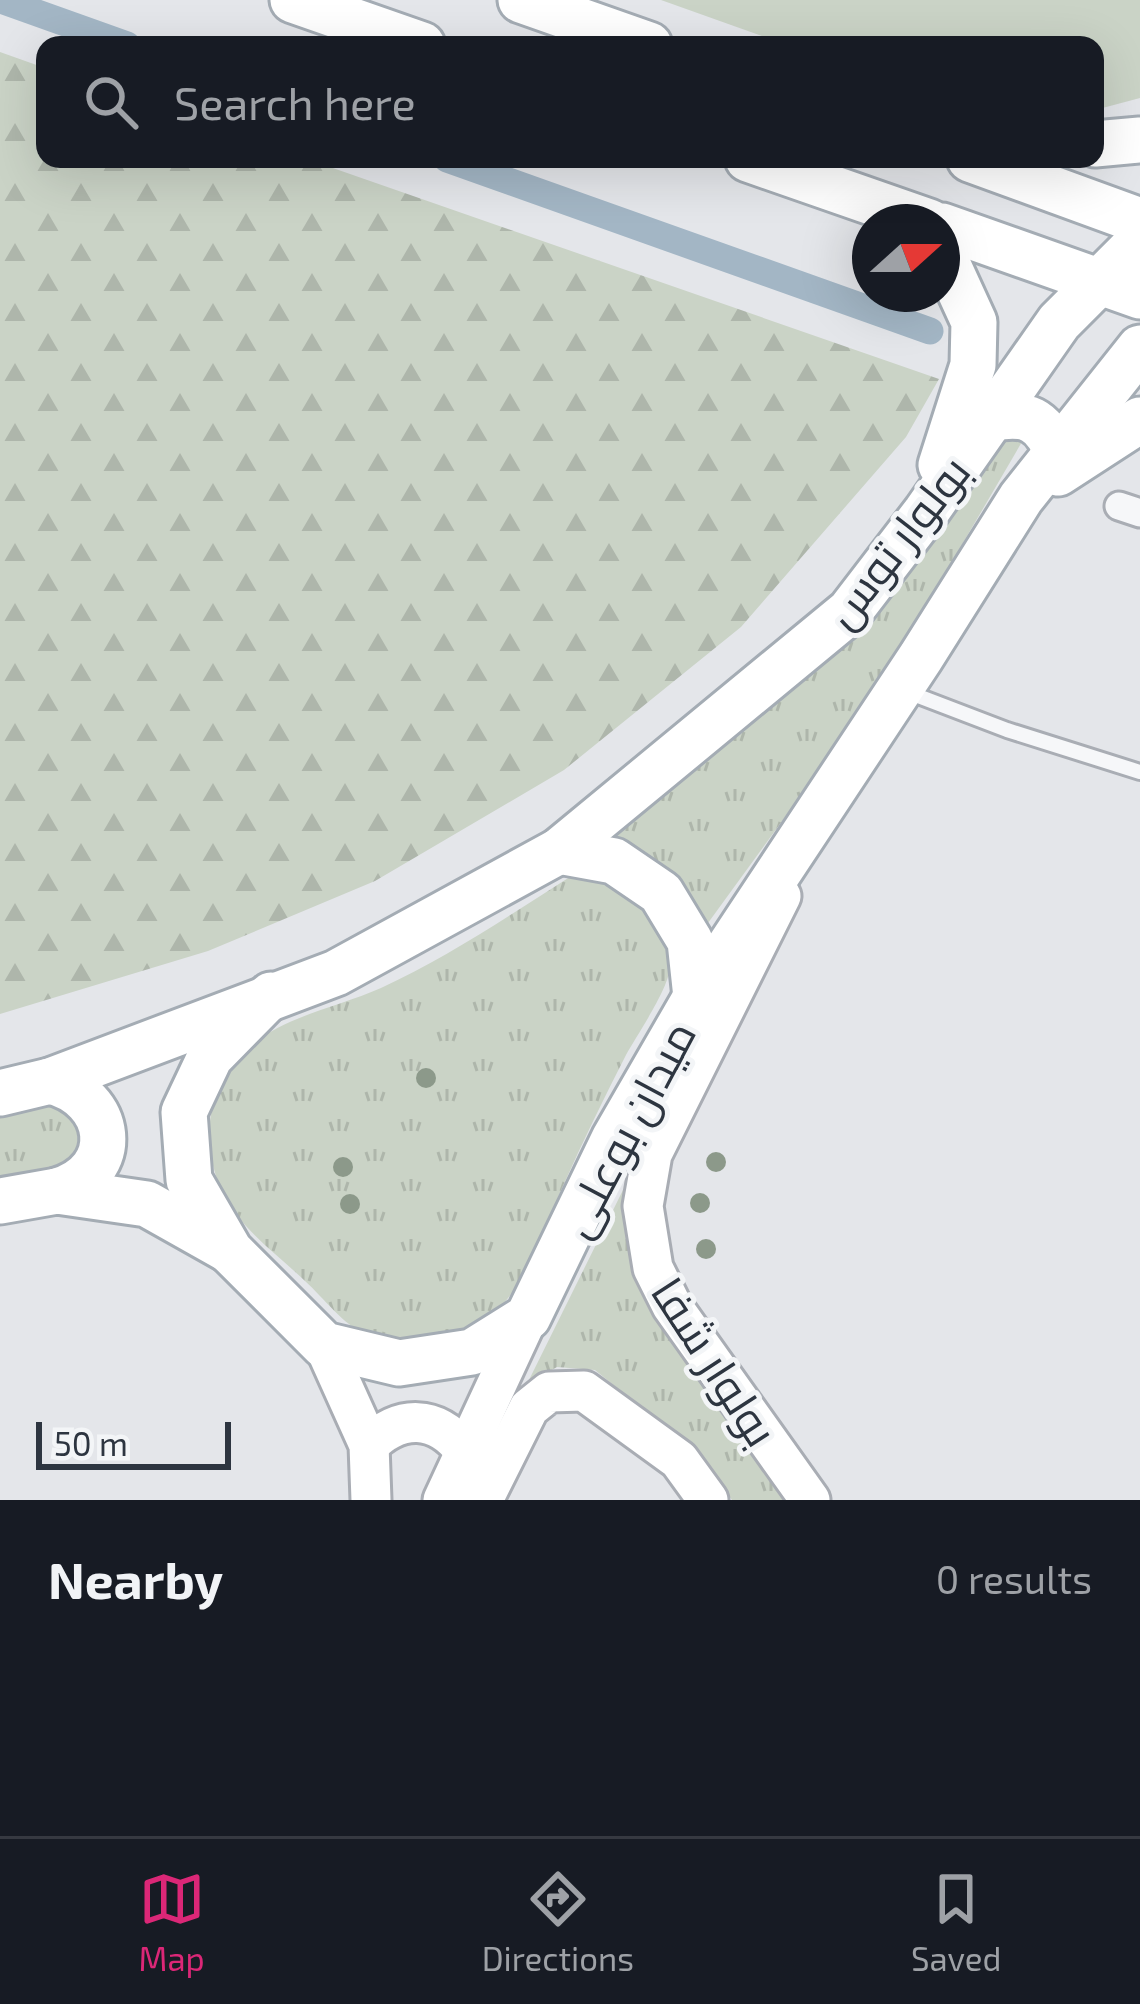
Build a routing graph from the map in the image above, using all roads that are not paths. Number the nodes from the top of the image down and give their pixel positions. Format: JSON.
{"nodes":[{"id":1,"x":293,"y":0,"type":"edge"},
{"id":2,"x":521,"y":0,"type":"edge"},
{"id":3,"x":396,"y":36,"type":"edge"},
{"id":4,"x":623,"y":36,"type":"edge"},
{"id":5,"x":1140,"y":140,"type":"edge"},
{"id":6,"x":1104,"y":144,"type":"edge"},
{"id":7,"x":774,"y":168,"type":"edge"},
{"id":8,"x":995,"y":168,"type":"edge"},
{"id":9,"x":877,"y":204,"type":"edge"},
{"id":10,"x":1140,"y":220,"type":"edge"},
{"id":11,"x":960,"y":232,"type":"edge"},
{"id":12,"x":1140,"y":241,"type":"edge"},
{"id":13,"x":1119,"y":288,"type":"edge"},
{"id":14,"x":960,"y":291,"type":"edge"},
{"id":15,"x":1140,"y":348,"type":"edge"},
{"id":16,"x":990,"y":419,"type":"junction"},
{"id":17,"x":1140,"y":419,"type":"edge"},
{"id":18,"x":1058,"y":454,"type":"junction"},
{"id":19,"x":1021,"y":498,"type":"junction"},
{"id":20,"x":926,"y":512,"type":"junction"},
{"id":21,"x":900,"y":689,"type":"junction"},
{"id":22,"x":1140,"y":772,"type":"edge"},
{"id":23,"x":813,"y":820,"type":"junction"},
{"id":24,"x":559,"y":851,"type":"junction"},
{"id":25,"x":271,"y":994,"type":"junction"},
{"id":26,"x":696,"y":998,"type":"junction"},
{"id":27,"x":50,"y":1081,"type":"junction"},
{"id":28,"x":0,"y":1093,"type":"edge"},
{"id":29,"x":58,"y":1191,"type":"junction"},
{"id":30,"x":0,"y":1201,"type":"edge"},
{"id":31,"x":230,"y":1251,"type":"junction"},
{"id":32,"x":528,"y":1317,"type":"junction"},
{"id":33,"x":324,"y":1345,"type":"junction"},
{"id":34,"x":369,"y":1445,"type":"junction"},
{"id":35,"x":463,"y":1449,"type":"junction"},
{"id":36,"x":370,"y":1500,"type":"edge"},
{"id":37,"x":443,"y":1500,"type":"edge"},
{"id":38,"x":483,"y":1500,"type":"edge"},
{"id":39,"x":708,"y":1500,"type":"edge"},
{"id":40,"x":810,"y":1500,"type":"edge"}],
"edges":[{"from":1,"to":3,"type":"main road"},
{"from":2,"to":4,"type":"main road"},
{"from":5,"to":6,"type":"main road"},
{"from":7,"to":9,"type":"main road"},
{"from":8,"to":10,"type":"main road"},
{"from":11,"to":13,"type":"main road"},
{"from":12,"to":13,"type":"main road","name":"بولوار توس"},
{"from":13,"to":16,"type":"main road","name":"بولوار توس"},
{"from":14,"to":20,"type":"main road"},
{"from":15,"to":18,"type":"main road","name":"بولوار توس"},
{"from":16,"to":18,"type":"main road"},
{"from":16,"to":20,"type":"main road","name":"بولوار توس"},
{"from":17,"to":19,"type":"main road"},
{"from":18,"to":19,"type":"main road","name":"بولوار توس"},
{"from":19,"to":21,"type":"main road","name":"بولوار توس"},
{"from":20,"to":24,"type":"main road","name":"بولوار توس"},
{"from":21,"to":22,"type":"lane"},
{"from":21,"to":23,"type":"main road","name":"بولوار توس"},
{"from":23,"to":26,"type":"main road","name":"بولوار توس"},
{"from":23,"to":40,"type":"street","name":"بولوار شفا"},
{"from":24,"to":25,"type":"main road"},
{"from":24,"to":26,"type":"main road","name":"میدان بوعلی"},
{"from":25,"to":27,"type":"main road"},
{"from":25,"to":31,"type":"main road"},
{"from":26,"to":32,"type":"main road","name":"میدان بوعلی"},
{"from":27,"to":28,"type":"main road"},
{"from":27,"to":29,"type":"main road"},
{"from":29,"to":30,"type":"main road"},
{"from":29,"to":31,"type":"main road"},
{"from":31,"to":33,"type":"main road"},
{"from":32,"to":33,"type":"main road"},
{"from":32,"to":35,"type":"street"},
{"from":33,"to":34,"type":"street"},
{"from":34,"to":35,"type":"street"},
{"from":34,"to":36,"type":"street"},
{"from":35,"to":37,"type":"street"},
{"from":38,"to":39,"type":"street","name":"بولوار شفا"}]}
